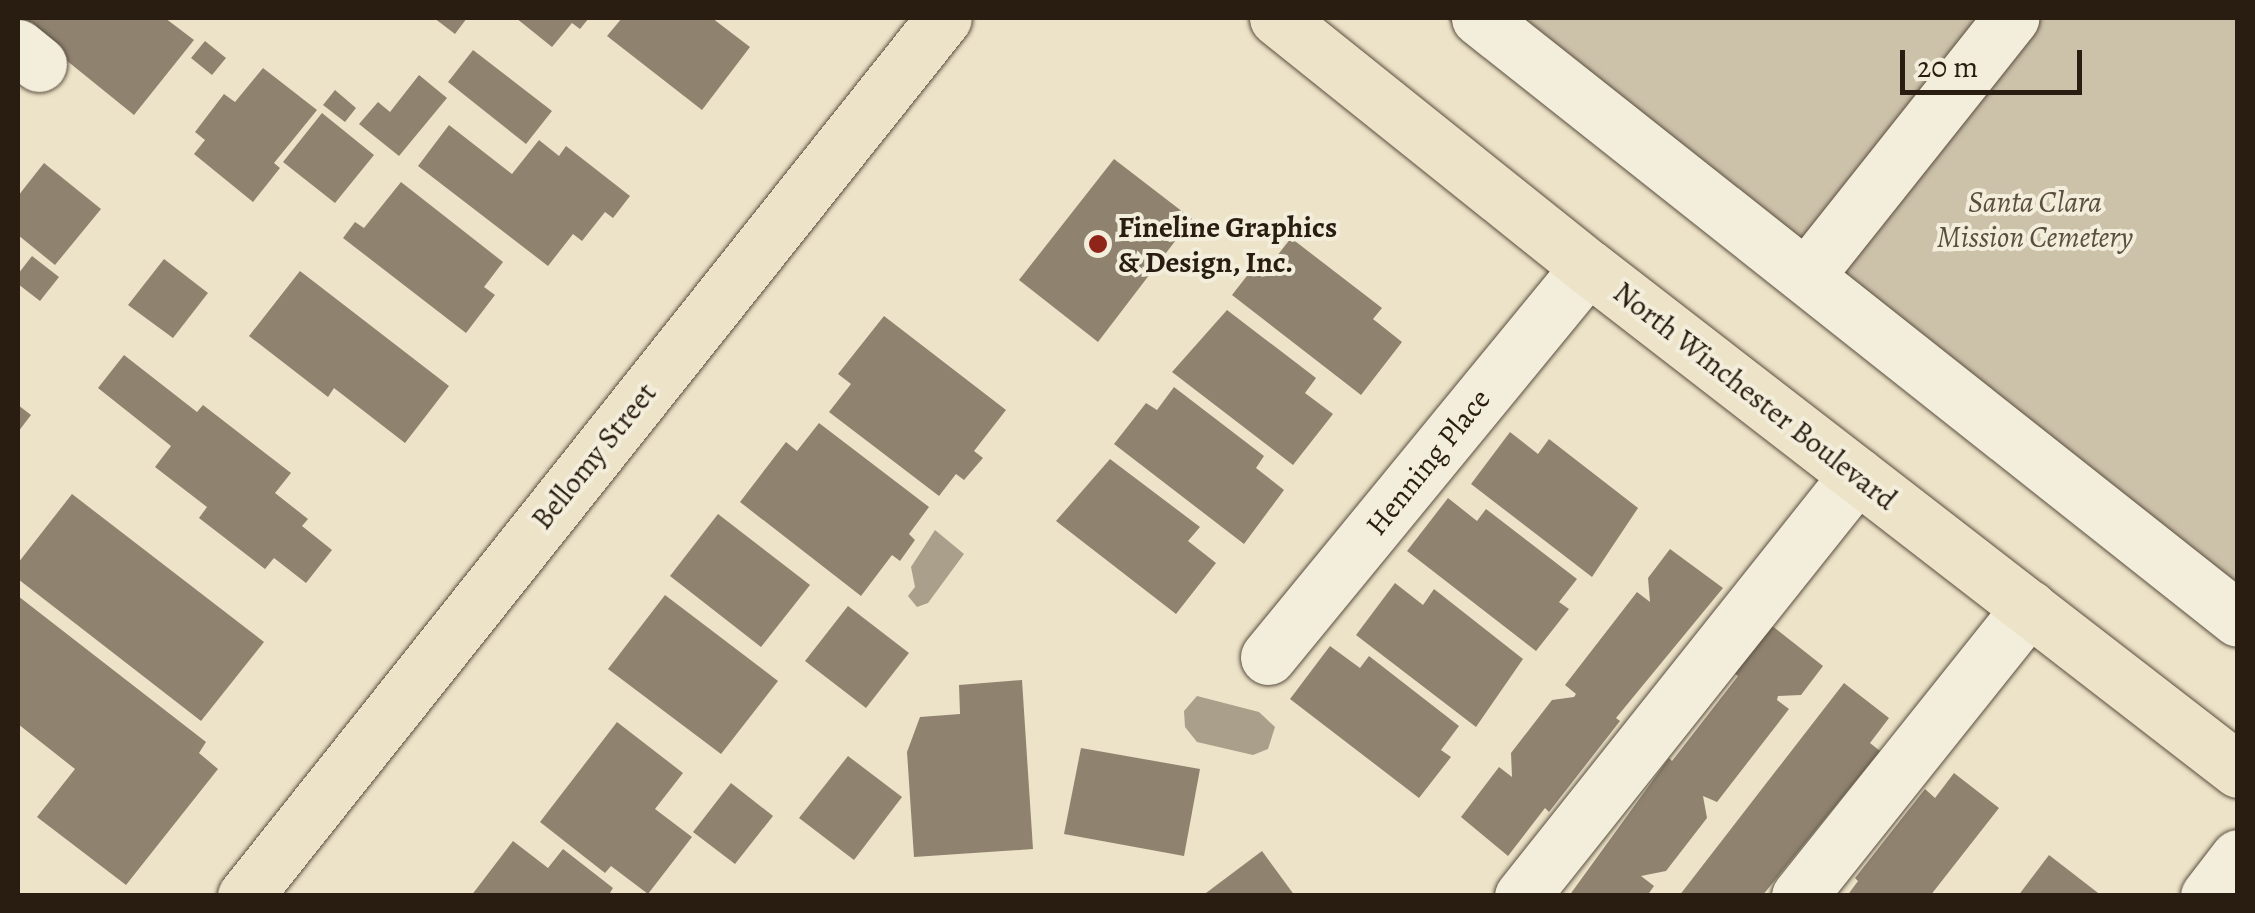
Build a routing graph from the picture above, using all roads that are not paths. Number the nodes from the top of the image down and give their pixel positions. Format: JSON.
{"nodes":[{"id":1,"x":944,"y":18,"type":"edge"},
{"id":2,"x":1277,"y":18,"type":"edge"},
{"id":3,"x":2011,"y":18,"type":"edge"},
{"id":4,"x":1514,"y":28,"type":"edge"},
{"id":5,"x":1588,"y":267,"type":"junction"},
{"id":6,"x":1806,"y":276,"type":"junction"},
{"id":7,"x":1856,"y":475,"type":"junction"},
{"id":8,"x":2029,"y":608,"type":"junction"},
{"id":9,"x":2238,"y":619,"type":"edge"},
{"id":10,"x":1268,"y":657,"type":"dead end"},
{"id":11,"x":2238,"y":770,"type":"edge"},
{"id":12,"x":2238,"y":858,"type":"edge"},
{"id":13,"x":245,"y":896,"type":"edge"},
{"id":14,"x":1522,"y":896,"type":"edge"},
{"id":15,"x":1800,"y":896,"type":"edge"},
{"id":16,"x":2208,"y":896,"type":"edge"}],
"edges":[{"from":1,"to":13,"type":"main road","name":"Bellomy Street"},
{"from":2,"to":5,"type":"main road","name":"North Winchester Boulevard"},
{"from":3,"to":6,"type":"street"},
{"from":4,"to":6,"type":"street"},
{"from":5,"to":7,"type":"main road","name":"North Winchester Boulevard"},
{"from":5,"to":10,"type":"street","name":"Henning Place"},
{"from":6,"to":9,"type":"street"},
{"from":7,"to":8,"type":"main road","name":"North Winchester Boulevard"},
{"from":7,"to":14,"type":"street"},
{"from":8,"to":11,"type":"main road","name":"North Winchester Boulevard"},
{"from":8,"to":15,"type":"street"},
{"from":12,"to":16,"type":"street"}]}
